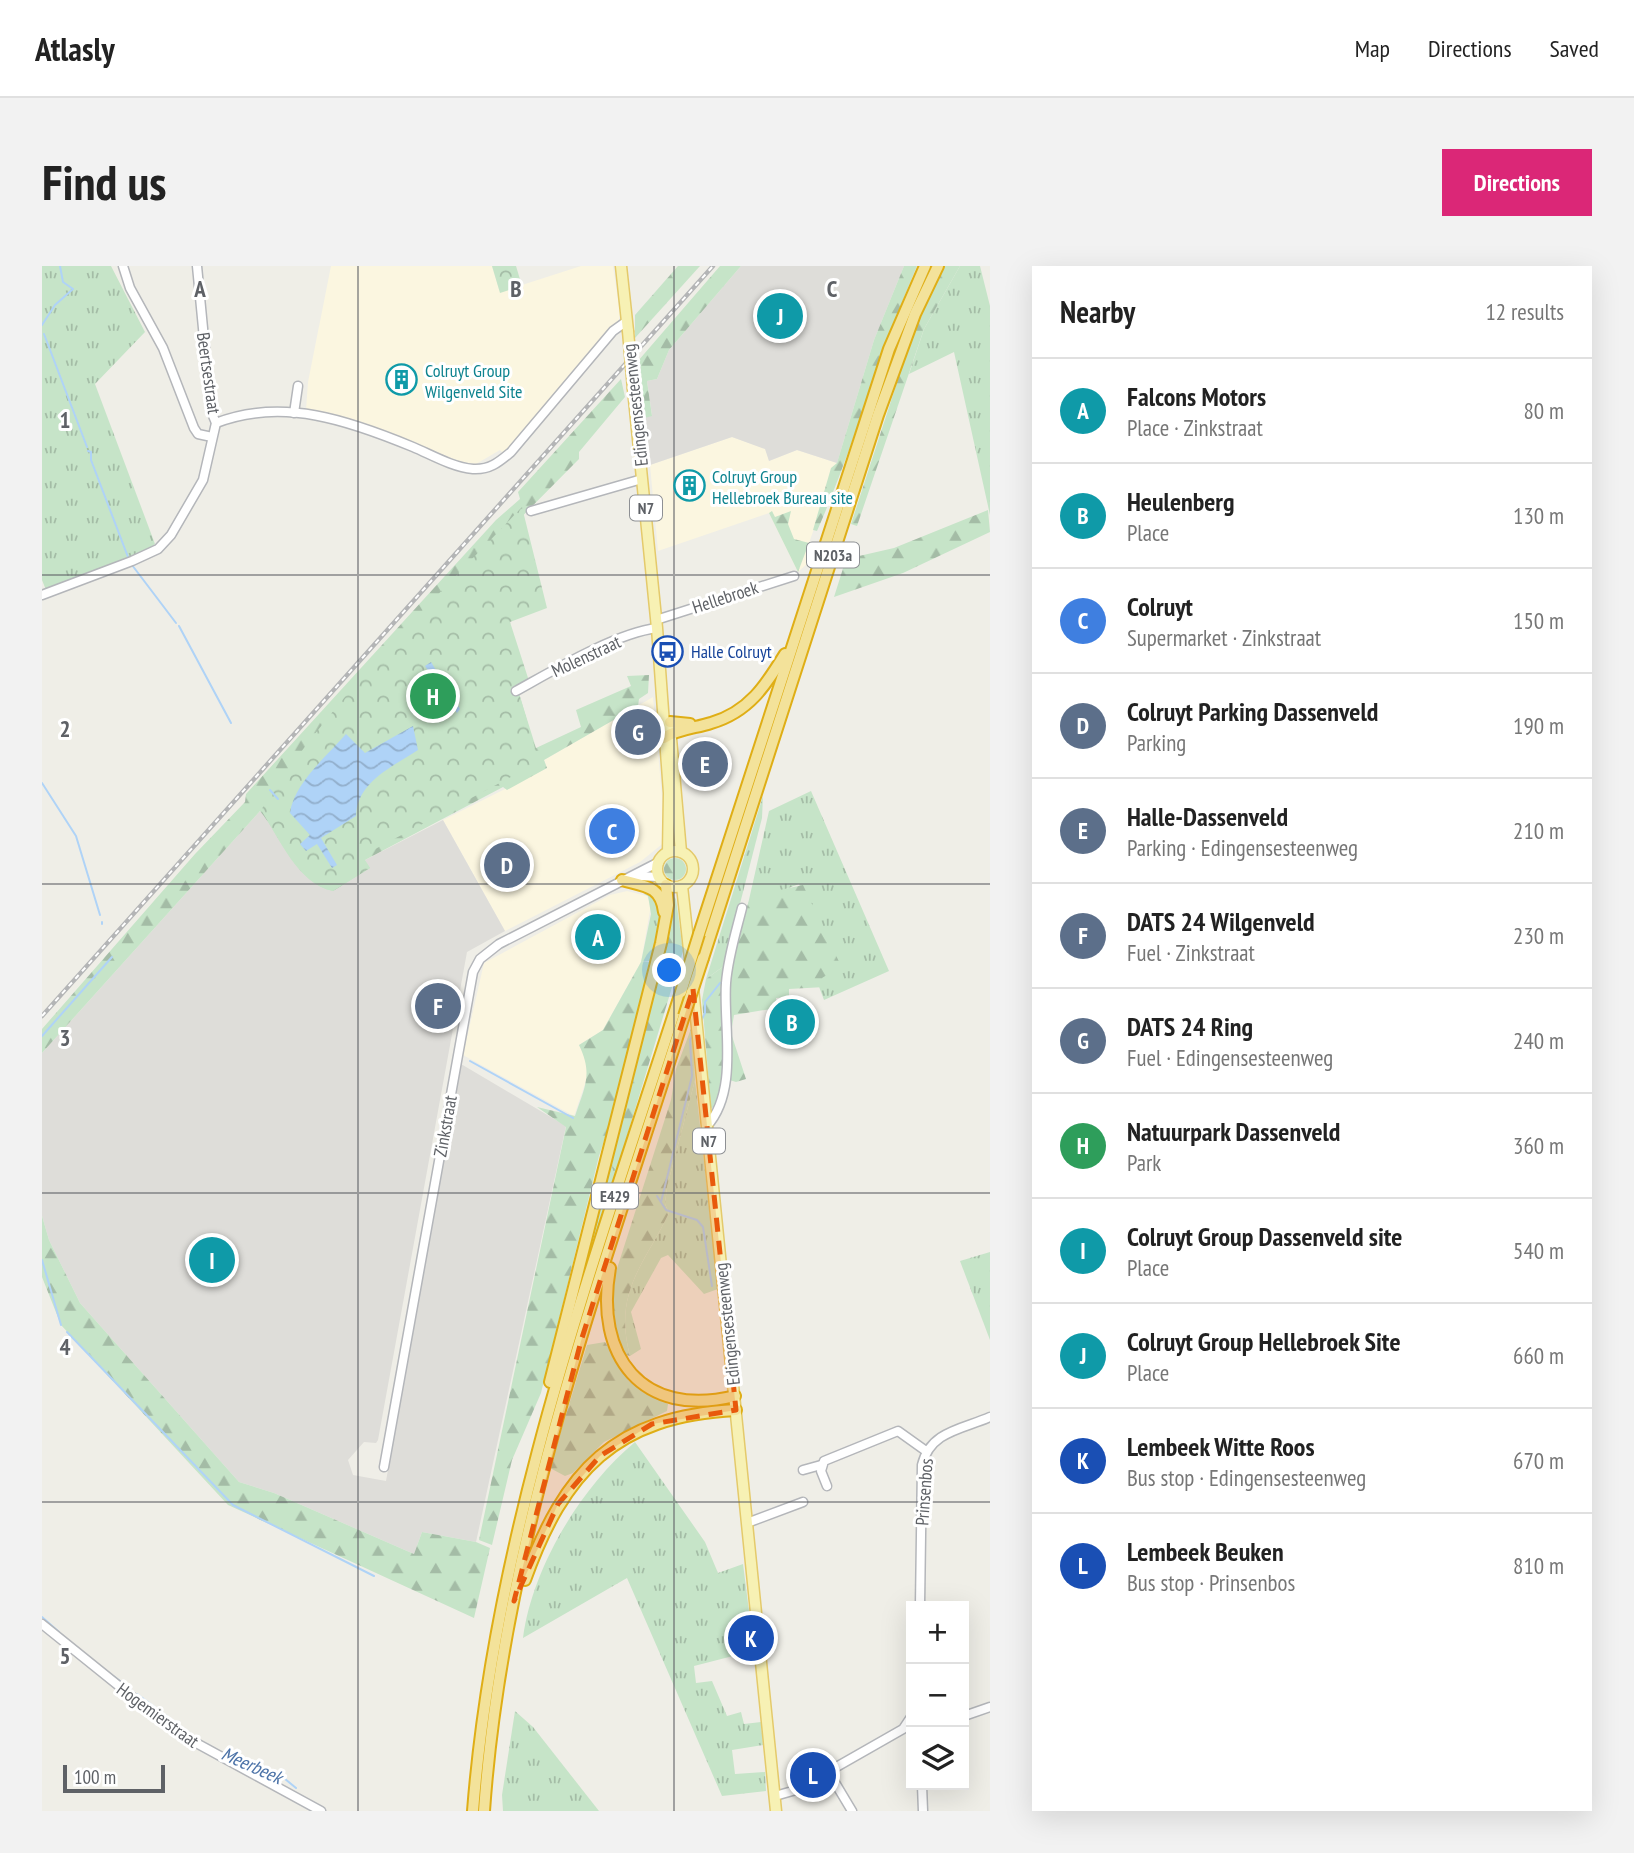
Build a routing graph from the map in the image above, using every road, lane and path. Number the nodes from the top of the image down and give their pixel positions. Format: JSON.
{"nodes":[{"id":1,"x":122,"y":266,"type":"edge"},
{"id":2,"x":197,"y":266,"type":"edge"},
{"id":3,"x":621,"y":266,"type":"edge"},
{"id":4,"x":925,"y":266,"type":"edge"},
{"id":5,"x":938,"y":266,"type":"edge"},
{"id":6,"x":627,"y":326,"type":"junction"},
{"id":7,"x":298,"y":386,"type":"dead end"},
{"id":8,"x":294,"y":413,"type":"junction"},
{"id":9,"x":216,"y":423,"type":"junction"},
{"id":10,"x":212,"y":437,"type":"junction"},
{"id":11,"x":642,"y":479,"type":"junction"},
{"id":12,"x":531,"y":511,"type":"dead end"},
{"id":13,"x":794,"y":576,"type":"dead end"},
{"id":14,"x":42,"y":595,"type":"edge"},
{"id":15,"x":657,"y":624,"type":"junction"},
{"id":16,"x":796,"y":636,"type":"junction"},
{"id":17,"x":516,"y":691,"type":"dead end"},
{"id":18,"x":783,"y":692,"type":"junction"},
{"id":19,"x":668,"y":731,"type":"junction"},
{"id":20,"x":668,"y":852,"type":"junction"},
{"id":21,"x":681,"y":852,"type":"junction"},
{"id":22,"x":659,"y":862,"type":"junction"},
{"id":23,"x":633,"y":876,"type":"junction"},
{"id":24,"x":622,"y":880,"type":"junction"},
{"id":25,"x":662,"y":881,"type":"junction"},
{"id":26,"x":682,"y":886,"type":"junction"},
{"id":27,"x":742,"y":908,"type":"dead end"},
{"id":28,"x":664,"y":922,"type":"junction"},
{"id":29,"x":707,"y":1126,"type":"junction"},
{"id":30,"x":612,"y":1244,"type":"junction"},
{"id":31,"x":735,"y":1396,"type":"junction"},
{"id":32,"x":552,"y":1400,"type":"junction"},
{"id":33,"x":736,"y":1410,"type":"junction"},
{"id":34,"x":990,"y":1417,"type":"edge"},
{"id":35,"x":926,"y":1451,"type":"junction"},
{"id":36,"x":821,"y":1465,"type":"junction"},
{"id":37,"x":384,"y":1467,"type":"dead end"},
{"id":38,"x":803,"y":1470,"type":"dead end"},
{"id":39,"x":827,"y":1486,"type":"dead end"},
{"id":40,"x":803,"y":1502,"type":"dead end"},
{"id":41,"x":747,"y":1523,"type":"junction"},
{"id":42,"x":514,"y":1601,"type":"junction"},
{"id":43,"x":920,"y":1601,"type":"edge"},
{"id":44,"x":42,"y":1624,"type":"edge"},
{"id":45,"x":990,"y":1707,"type":"edge"},
{"id":46,"x":969,"y":1714,"type":"edge"},
{"id":47,"x":906,"y":1732,"type":"edge"},
{"id":48,"x":828,"y":1771,"type":"junction"},
{"id":49,"x":922,"y":1790,"type":"edge"},
{"id":50,"x":775,"y":1796,"type":"junction"},
{"id":51,"x":321,"y":1811,"type":"edge"},
{"id":52,"x":473,"y":1811,"type":"edge"},
{"id":53,"x":484,"y":1811,"type":"edge"},
{"id":54,"x":776,"y":1811,"type":"edge"},
{"id":55,"x":852,"y":1811,"type":"edge"},
{"id":56,"x":923,"y":1811,"type":"edge"}],
"edges":[{"from":1,"to":10,"type":"street"},
{"from":2,"to":9,"type":"street","name":"Beertsestraat"},
{"from":3,"to":6,"type":"main road","name":"Edingensesteenweg","number":"N7"},
{"from":4,"to":16,"type":"highway","number":"N203a"},
{"from":5,"to":18,"type":"highway","number":"N203a"},
{"from":6,"to":8,"type":"street"},
{"from":6,"to":11,"type":"main road","name":"Edingensesteenweg","number":"N7","bridge":true},
{"from":7,"to":8,"type":"street"},
{"from":8,"to":9,"type":"street"},
{"from":9,"to":10,"type":"street","name":"Beertsestraat"},
{"from":10,"to":14,"type":"street","name":"Beertsestraat"},
{"from":11,"to":12,"type":"street"},
{"from":11,"to":15,"type":"main road","name":"Edingensesteenweg","number":"N7"},
{"from":13,"to":15,"type":"street","name":"Hellebroek"},
{"from":15,"to":17,"type":"street","name":"Molenstraat"},
{"from":15,"to":19,"type":"main road","name":"Edingensesteenweg","number":"N7"},
{"from":15,"to":19,"type":"main road","name":"Edingensesteenweg","number":"N7"},
{"from":16,"to":18,"type":"highway","number":"N203a"},
{"from":16,"to":19,"type":"highway"},
{"from":18,"to":30,"type":"highway","number":"E429","bridge":true},
{"from":18,"to":32,"type":"highway","number":"E429","bridge":true},
{"from":19,"to":20,"type":"main road","name":"Edingensesteenweg","number":"N7"},
{"from":19,"to":21,"type":"main road","name":"Edingensesteenweg","number":"N7"},
{"from":20,"to":21,"type":"main road"},
{"from":20,"to":22,"type":"main road"},
{"from":21,"to":26,"type":"main road","number":"N7"},
{"from":22,"to":23,"type":"street","name":"Zinkstraat"},
{"from":22,"to":25,"type":"main road"},
{"from":23,"to":24,"type":"street","name":"Zinkstraat"},
{"from":23,"to":25,"type":"street","name":"Zinkstraat"},
{"from":24,"to":28,"type":"highway"},
{"from":24,"to":37,"type":"street","name":"Zinkstraat"},
{"from":25,"to":26,"type":"main road"},
{"from":25,"to":28,"type":"highway"},
{"from":26,"to":29,"type":"main road","name":"Edingensesteenweg","number":"N7"},
{"from":27,"to":29,"type":"street"},
{"from":28,"to":32,"type":"highway"},
{"from":29,"to":31,"type":"main road","name":"Edingensesteenweg","number":"N7"},
{"from":30,"to":31,"type":"highway"},
{"from":30,"to":42,"type":"highway","number":"E429"},
{"from":31,"to":33,"type":"main road","name":"Edingensesteenweg","number":"N7"},
{"from":32,"to":52,"type":"highway","number":"E429"},
{"from":33,"to":41,"type":"main road","name":"Edingensesteenweg","number":"N7"},
{"from":33,"to":42,"type":"highway"},
{"from":34,"to":35,"type":"street","name":"Prinsenbos"},
{"from":35,"to":36,"type":"street"},
{"from":35,"to":43,"type":"street","name":"Prinsenbos"},
{"from":36,"to":38,"type":"street"},
{"from":36,"to":39,"type":"street"},
{"from":40,"to":41,"type":"street"},
{"from":41,"to":50,"type":"main road","name":"Edingensesteenweg","number":"N7"},
{"from":42,"to":53,"type":"highway","number":"E429"},
{"from":44,"to":51,"type":"street","name":"Hogemierstraat"},
{"from":45,"to":46,"type":"street"},
{"from":47,"to":48,"type":"street"},
{"from":48,"to":50,"type":"street"},
{"from":48,"to":55,"type":"street"},
{"from":49,"to":56,"type":"street"},
{"from":50,"to":54,"type":"main road","name":"Edingensesteenweg","number":"N7"}]}
